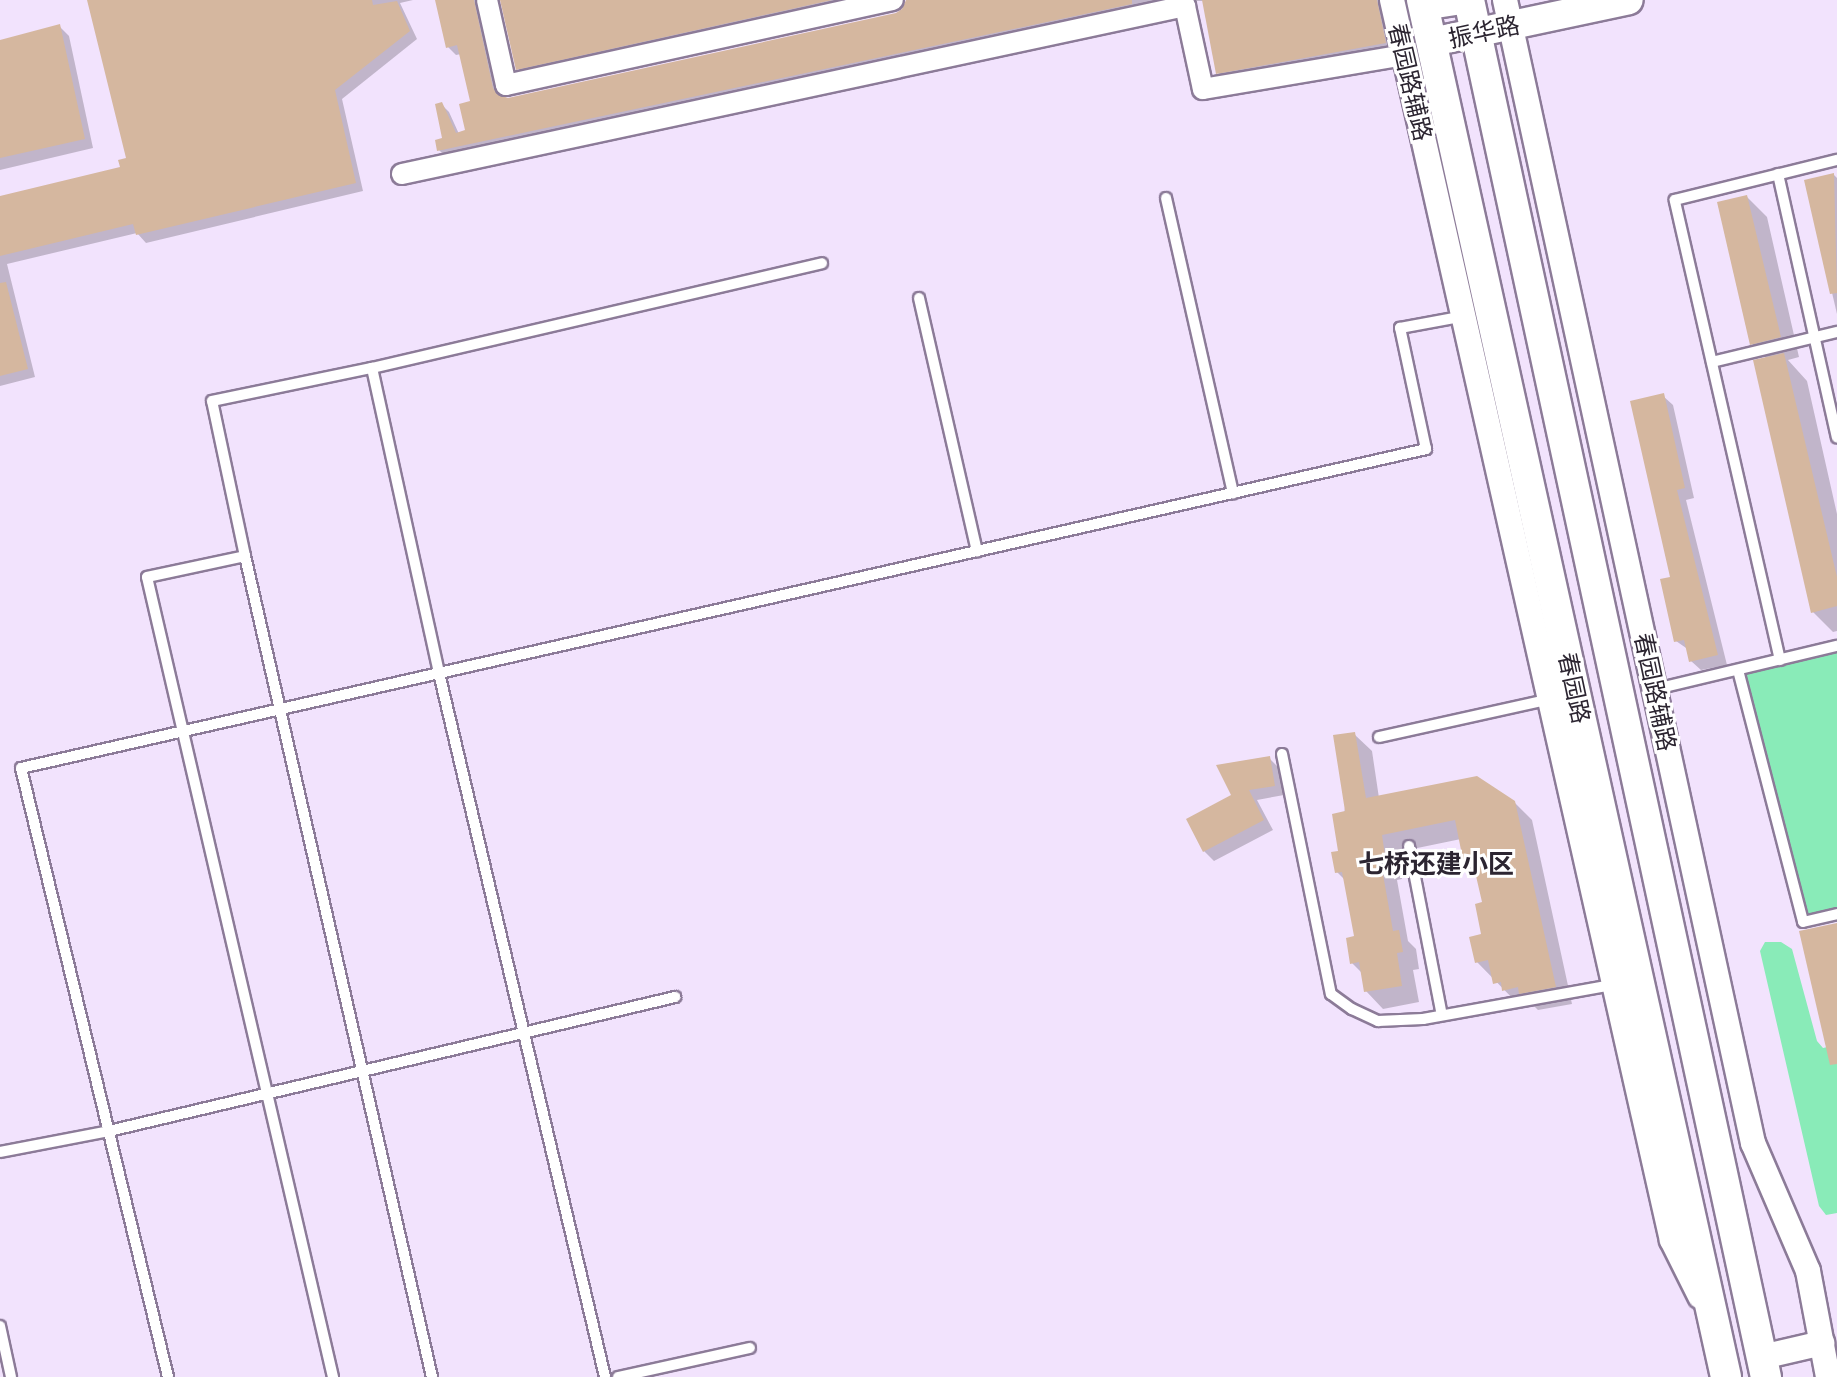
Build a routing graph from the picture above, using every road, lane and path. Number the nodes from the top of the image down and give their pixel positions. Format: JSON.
{"nodes":[{"id":1,"x":487,"y":0,"type":"edge"},
{"id":2,"x":893,"y":0,"type":"edge"},
{"id":3,"x":1392,"y":0,"type":"edge"},
{"id":4,"x":1459,"y":0,"type":"edge"},
{"id":5,"x":1469,"y":0,"type":"edge"},
{"id":6,"x":1629,"y":0,"type":"edge"},
{"id":7,"x":1422,"y":3,"type":"edge"},
{"id":8,"x":1508,"y":13,"type":"edge"},
{"id":9,"x":1476,"y":34,"type":"junction"},
{"id":10,"x":1432,"y":42,"type":"junction"},
{"id":11,"x":1404,"y":55,"type":"junction"},
{"id":12,"x":1837,"y":160,"type":"edge"},
{"id":13,"x":402,"y":174,"type":"dead end"},
{"id":14,"x":1778,"y":174,"type":"junction"},
{"id":15,"x":1166,"y":198,"type":"dead end"},
{"id":16,"x":822,"y":263,"type":"dead end"},
{"id":17,"x":1564,"y":271,"type":"junction"},
{"id":18,"x":1529,"y":278,"type":"junction"},
{"id":19,"x":919,"y":298,"type":"dead end"},
{"id":20,"x":1477,"y":314,"type":"junction"},
{"id":21,"x":1837,"y":332,"type":"edge"},
{"id":22,"x":1815,"y":338,"type":"junction"},
{"id":23,"x":1712,"y":362,"type":"junction"},
{"id":24,"x":372,"y":368,"type":"junction"},
{"id":25,"x":1837,"y":437,"type":"edge"},
{"id":26,"x":1233,"y":493,"type":"junction"},
{"id":27,"x":977,"y":551,"type":"junction"},
{"id":28,"x":245,"y":556,"type":"junction"},
{"id":29,"x":1837,"y":646,"type":"edge"},
{"id":30,"x":1780,"y":660,"type":"junction"},
{"id":31,"x":1738,"y":670,"type":"junction"},
{"id":32,"x":439,"y":673,"type":"junction"},
{"id":33,"x":1617,"y":688,"type":"junction"},
{"id":34,"x":1654,"y":690,"type":"junction"},
{"id":35,"x":1563,"y":696,"type":"junction"},
{"id":36,"x":280,"y":708,"type":"junction"},
{"id":37,"x":185,"y":731,"type":"junction"},
{"id":38,"x":1379,"y":737,"type":"dead end"},
{"id":39,"x":1282,"y":754,"type":"dead end"},
{"id":40,"x":1409,"y":846,"type":"dead end"},
{"id":41,"x":1837,"y":914,"type":"edge"},
{"id":42,"x":1627,"y":983,"type":"junction"},
{"id":43,"x":675,"y":997,"type":"dead end"},
{"id":44,"x":1442,"y":1015,"type":"junction"},
{"id":45,"x":524,"y":1033,"type":"junction"},
{"id":46,"x":363,"y":1071,"type":"junction"},
{"id":47,"x":266,"y":1093,"type":"junction"},
{"id":48,"x":109,"y":1131,"type":"junction"},
{"id":49,"x":0,"y":1152,"type":"edge"},
{"id":50,"x":0,"y":1326,"type":"edge"},
{"id":51,"x":1830,"y":1340,"type":"edge"},
{"id":52,"x":750,"y":1348,"type":"dead end"},
{"id":53,"x":1764,"y":1367,"type":"edge"},
{"id":54,"x":11,"y":1377,"type":"edge"},
{"id":55,"x":168,"y":1377,"type":"edge"},
{"id":56,"x":333,"y":1377,"type":"edge"},
{"id":57,"x":432,"y":1377,"type":"edge"},
{"id":58,"x":605,"y":1377,"type":"edge"},
{"id":59,"x":618,"y":1377,"type":"edge"},
{"id":60,"x":1726,"y":1377,"type":"edge"},
{"id":61,"x":1828,"y":1377,"type":"edge"}],
"edges":[{"from":1,"to":2,"type":"street"},
{"from":3,"to":11,"type":"street","name":"春园路辅路"},
{"from":4,"to":7,"type":"main road","name":"振华路"},
{"from":5,"to":9,"type":"main road","name":"春园路"},
{"from":6,"to":8,"type":"main road","name":"振华路"},
{"from":7,"to":10,"type":"main road","name":"春园路"},
{"from":8,"to":9,"type":"main road","name":"振华路"},
{"from":8,"to":17,"type":"street","name":"春园路辅路"},
{"from":9,"to":10,"type":"main road","name":"振华路"},
{"from":9,"to":18,"type":"main road","name":"春园路"},
{"from":10,"to":11,"type":"street"},
{"from":10,"to":20,"type":"main road","name":"春园路"},
{"from":11,"to":13,"type":"street"},
{"from":11,"to":20,"type":"street","name":"春园路辅路"},
{"from":12,"to":14,"type":"lane"},
{"from":14,"to":22,"type":"lane"},
{"from":14,"to":23,"type":"lane"},
{"from":15,"to":26,"type":"lane"},
{"from":16,"to":24,"type":"lane"},
{"from":17,"to":18,"type":"street"},
{"from":17,"to":34,"type":"street","name":"春园路辅路"},
{"from":18,"to":33,"type":"main road","name":"春园路"},
{"from":19,"to":27,"type":"lane"},
{"from":20,"to":26,"type":"lane"},
{"from":20,"to":35,"type":"main road","name":"春园路"},
{"from":21,"to":22,"type":"lane"},
{"from":22,"to":23,"type":"lane"},
{"from":22,"to":25,"type":"lane"},
{"from":23,"to":30,"type":"lane"},
{"from":24,"to":28,"type":"lane"},
{"from":24,"to":32,"type":"lane"},
{"from":26,"to":27,"type":"lane"},
{"from":27,"to":32,"type":"lane"},
{"from":28,"to":36,"type":"lane"},
{"from":28,"to":37,"type":"lane"},
{"from":29,"to":30,"type":"lane"},
{"from":30,"to":31,"type":"lane"},
{"from":31,"to":34,"type":"lane"},
{"from":31,"to":41,"type":"lane"},
{"from":32,"to":36,"type":"lane"},
{"from":32,"to":45,"type":"lane"},
{"from":33,"to":34,"type":"street"},
{"from":33,"to":53,"type":"main road","name":"春园路"},
{"from":34,"to":51,"type":"street","name":"春园路辅路"},
{"from":35,"to":38,"type":"lane"},
{"from":35,"to":42,"type":"main road","name":"春园路"},
{"from":36,"to":37,"type":"lane"},
{"from":36,"to":46,"type":"lane"},
{"from":37,"to":47,"type":"lane"},
{"from":37,"to":48,"type":"lane"},
{"from":39,"to":44,"type":"lane"},
{"from":40,"to":44,"type":"lane"},
{"from":42,"to":44,"type":"lane"},
{"from":42,"to":60,"type":"main road","name":"春园路"},
{"from":43,"to":45,"type":"lane"},
{"from":45,"to":46,"type":"lane"},
{"from":45,"to":58,"type":"lane"},
{"from":46,"to":47,"type":"lane"},
{"from":46,"to":57,"type":"lane"},
{"from":47,"to":48,"type":"lane"},
{"from":47,"to":56,"type":"lane"},
{"from":48,"to":49,"type":"lane"},
{"from":48,"to":55,"type":"lane"},
{"from":50,"to":54,"type":"lane"},
{"from":51,"to":53,"type":"street"},
{"from":51,"to":61,"type":"street","name":"春园路辅路"},
{"from":52,"to":59,"type":"lane"}]}
